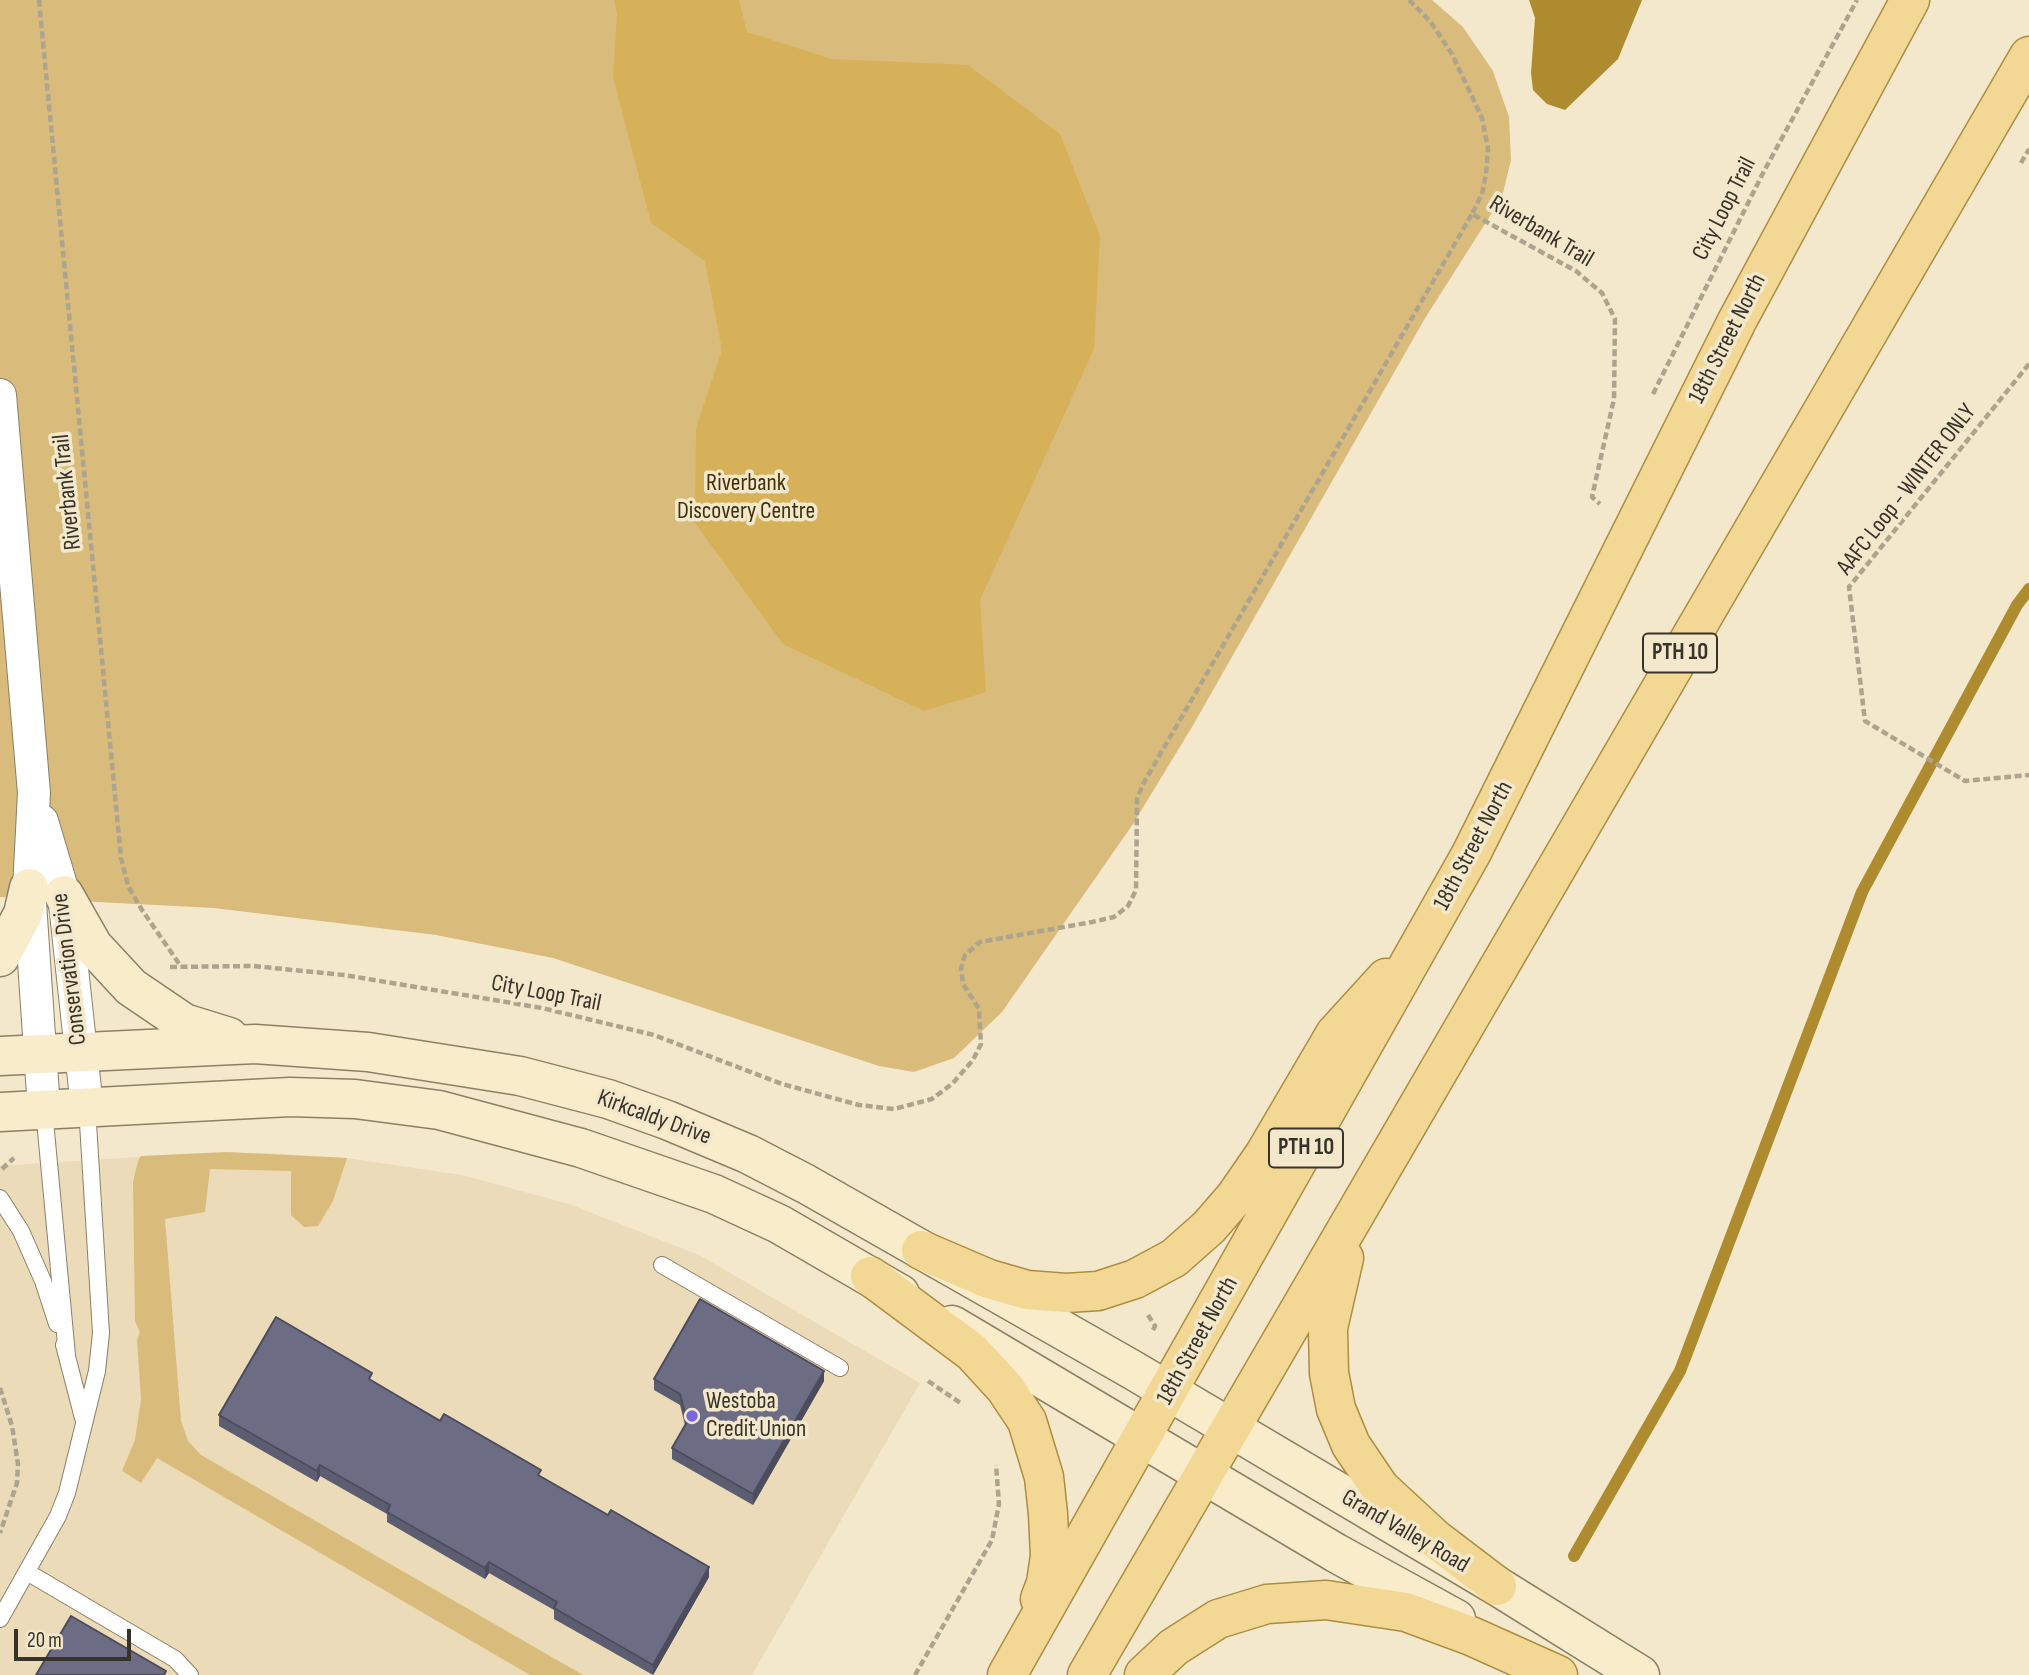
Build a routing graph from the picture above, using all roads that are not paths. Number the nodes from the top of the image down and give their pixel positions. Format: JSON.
{"nodes":[{"id":1,"x":1910,"y":0,"type":"edge"},
{"id":2,"x":2029,"y":55,"type":"edge"},
{"id":3,"x":0,"y":395,"type":"edge"},
{"id":4,"x":46,"y":891,"type":"junction"},
{"id":5,"x":1443,"y":905,"type":"junction"},
{"id":6,"x":0,"y":957,"type":"edge"},
{"id":7,"x":255,"y":1044,"type":"junction"},
{"id":8,"x":80,"y":1051,"type":"junction"},
{"id":9,"x":41,"y":1052,"type":"junction"},
{"id":10,"x":0,"y":1056,"type":"edge"},
{"id":11,"x":87,"y":1107,"type":"junction"},
{"id":12,"x":44,"y":1109,"type":"junction"},
{"id":13,"x":0,"y":1112,"type":"edge"},
{"id":14,"x":1381,"y":1168,"type":"junction"},
{"id":15,"x":0,"y":1198,"type":"edge"},
{"id":16,"x":921,"y":1250,"type":"junction"},
{"id":17,"x":662,"y":1265,"type":"dead end"},
{"id":18,"x":870,"y":1276,"type":"junction"},
{"id":19,"x":67,"y":1355,"type":"junction"},
{"id":20,"x":841,"y":1368,"type":"dead end"},
{"id":21,"x":1169,"y":1391,"type":"junction"},
{"id":22,"x":84,"y":1421,"type":"junction"},
{"id":23,"x":1230,"y":1428,"type":"junction"},
{"id":24,"x":1143,"y":1438,"type":"junction"},
{"id":25,"x":1203,"y":1474,"type":"junction"},
{"id":26,"x":27,"y":1572,"type":"junction"},
{"id":27,"x":1497,"y":1586,"type":"junction"},
{"id":28,"x":0,"y":1619,"type":"edge"},
{"id":29,"x":190,"y":1675,"type":"edge"},
{"id":30,"x":1006,"y":1675,"type":"edge"},
{"id":31,"x":1087,"y":1675,"type":"edge"},
{"id":32,"x":1144,"y":1675,"type":"edge"},
{"id":33,"x":1559,"y":1675,"type":"edge"},
{"id":34,"x":1640,"y":1675,"type":"edge"}],
"edges":[{"from":1,"to":5,"type":"main road","name":"18th Street North","number":"PTH 10"},
{"from":2,"to":14,"type":"main road","number":"PTH 10"},
{"from":3,"to":4,"type":"street","name":"Conservation Drive"},
{"from":4,"to":6,"type":"main road"},
{"from":4,"to":7,"type":"main road"},
{"from":4,"to":8,"type":"street","name":"Conservation Drive"},
{"from":4,"to":9,"type":"street","name":"Conservation Drive"},
{"from":5,"to":16,"type":"main road"},
{"from":5,"to":21,"type":"main road","name":"18th Street North","number":"PTH 10"},
{"from":7,"to":8,"type":"main road","name":"Kirkcaldy Drive"},
{"from":7,"to":16,"type":"main road","name":"Kirkcaldy Drive"},
{"from":8,"to":9,"type":"main road","name":"Kirkcaldy Drive"},
{"from":8,"to":11,"type":"street","name":"Conservation Drive"},
{"from":9,"to":10,"type":"main road"},
{"from":9,"to":12,"type":"street","name":"Conservation Drive"},
{"from":11,"to":12,"type":"main road","name":"Kirkcaldy Drive"},
{"from":11,"to":18,"type":"main road","name":"Kirkcaldy Drive"},
{"from":11,"to":22,"type":"lane"},
{"from":12,"to":13,"type":"main road"},
{"from":12,"to":19,"type":"lane"},
{"from":14,"to":23,"type":"main road","number":"PTH 10"},
{"from":14,"to":27,"type":"main road"},
{"from":15,"to":19,"type":"lane"},
{"from":16,"to":21,"type":"main road","name":"Kirkcaldy Drive"},
{"from":17,"to":20,"type":"lane"},
{"from":18,"to":24,"type":"main road","name":"Kirkcaldy Drive"},
{"from":18,"to":30,"type":"main road"},
{"from":19,"to":22,"type":"lane"},
{"from":21,"to":23,"type":"main road","name":"Grand Valley Road"},
{"from":21,"to":24,"type":"main road","name":"18th Street North","number":"PTH 10"},
{"from":22,"to":26,"type":"lane"},
{"from":23,"to":25,"type":"main road","number":"PTH 10"},
{"from":23,"to":27,"type":"main road","name":"Grand Valley Road"},
{"from":24,"to":25,"type":"main road","name":"Grand Valley Road"},
{"from":24,"to":30,"type":"main road","name":"18th Street North","number":"PTH 10"},
{"from":25,"to":31,"type":"main road","number":"PTH 10"},
{"from":25,"to":33,"type":"main road","name":"Grand Valley Road"},
{"from":26,"to":28,"type":"lane"},
{"from":26,"to":29,"type":"lane"},
{"from":27,"to":34,"type":"main road","name":"Grand Valley Road"},
{"from":32,"to":33,"type":"main road"}]}
